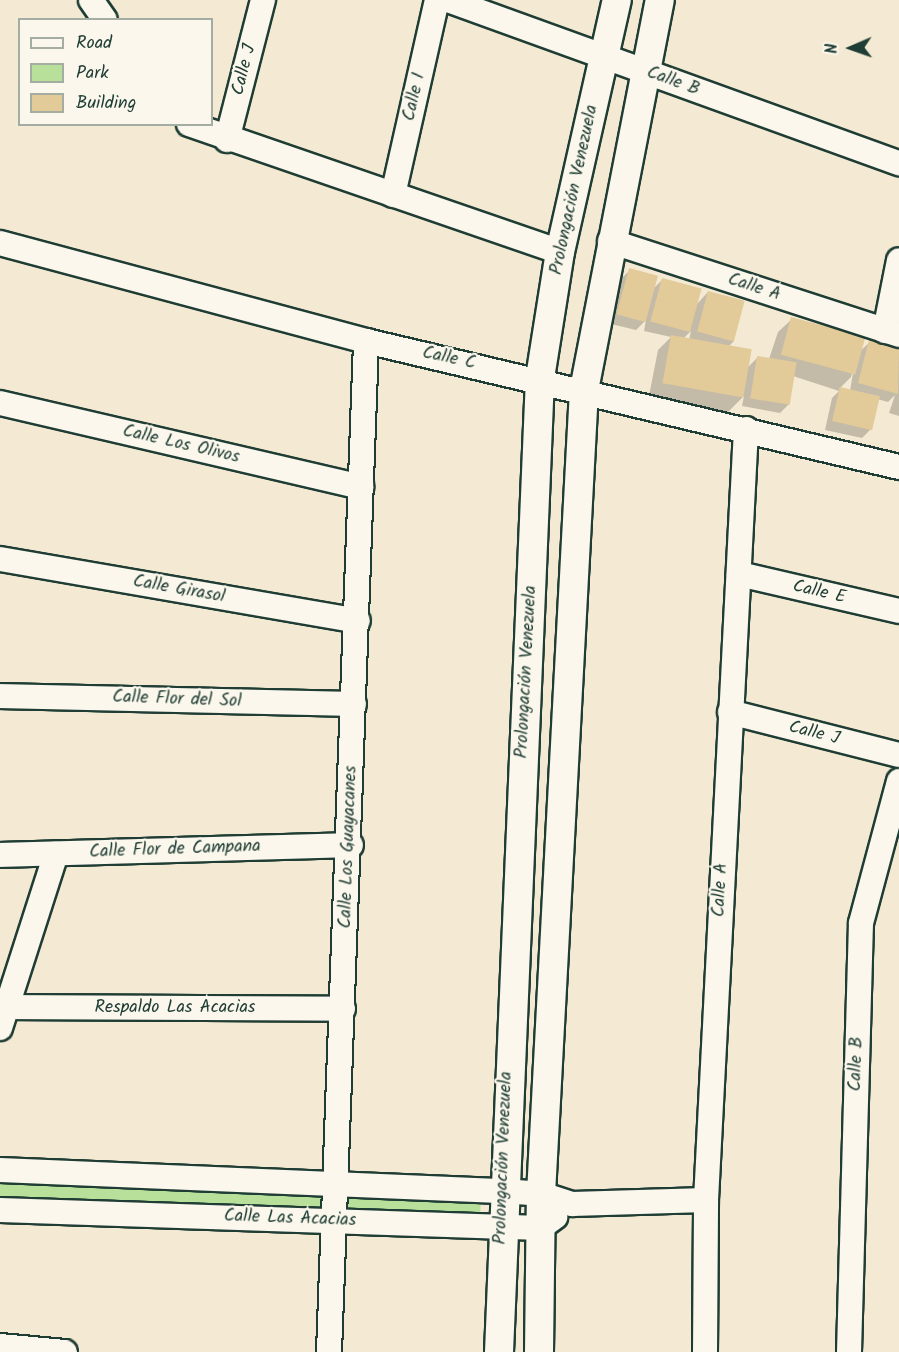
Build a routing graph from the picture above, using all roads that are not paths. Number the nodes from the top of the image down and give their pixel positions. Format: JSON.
{"nodes":[{"id":1,"x":91,"y":0,"type":"edge"},
{"id":2,"x":262,"y":0,"type":"edge"},
{"id":3,"x":437,"y":0,"type":"edge"},
{"id":4,"x":447,"y":0,"type":"edge"},
{"id":5,"x":617,"y":0,"type":"edge"},
{"id":6,"x":660,"y":0,"type":"edge"},
{"id":7,"x":104,"y":18,"type":"edge"},
{"id":8,"x":605,"y":58,"type":"junction"},
{"id":9,"x":643,"y":71,"type":"junction"},
{"id":10,"x":194,"y":126,"type":"edge"},
{"id":11,"x":227,"y":140,"type":"junction"},
{"id":12,"x":899,"y":163,"type":"edge"},
{"id":13,"x":393,"y":195,"type":"junction"},
{"id":14,"x":610,"y":241,"type":"junction"},
{"id":15,"x":0,"y":243,"type":"edge"},
{"id":16,"x":560,"y":252,"type":"junction"},
{"id":17,"x":899,"y":260,"type":"edge"},
{"id":18,"x":892,"y":333,"type":"edge"},
{"id":19,"x":366,"y":341,"type":"junction"},
{"id":20,"x":540,"y":378,"type":"junction"},
{"id":21,"x":584,"y":390,"type":"junction"},
{"id":22,"x":0,"y":403,"type":"edge"},
{"id":23,"x":746,"y":429,"type":"junction"},
{"id":24,"x":899,"y":467,"type":"edge"},
{"id":25,"x":361,"y":487,"type":"junction"},
{"id":26,"x":0,"y":559,"type":"edge"},
{"id":27,"x":740,"y":574,"type":"junction"},
{"id":28,"x":899,"y":611,"type":"edge"},
{"id":29,"x":358,"y":621,"type":"junction"},
{"id":30,"x":0,"y":696,"type":"edge"},
{"id":31,"x":354,"y":704,"type":"junction"},
{"id":32,"x":730,"y":712,"type":"junction"},
{"id":33,"x":899,"y":755,"type":"edge"},
{"id":34,"x":899,"y":781,"type":"edge"},
{"id":35,"x":351,"y":845,"type":"junction"},
{"id":36,"x":56,"y":854,"type":"junction"},
{"id":37,"x":0,"y":855,"type":"edge"},
{"id":38,"x":343,"y":1009,"type":"junction"},
{"id":39,"x":3,"y":1017,"type":"edge"},
{"id":40,"x":0,"y":1170,"type":"edge"},
{"id":41,"x":336,"y":1185,"type":"junction"},
{"id":42,"x":502,"y":1191,"type":"junction"},
{"id":43,"x":541,"y":1194,"type":"junction"},
{"id":44,"x":706,"y":1200,"type":"junction"},
{"id":45,"x":572,"y":1204,"type":"junction"},
{"id":46,"x":0,"y":1210,"type":"edge"},
{"id":47,"x":332,"y":1220,"type":"junction"},
{"id":48,"x":500,"y":1227,"type":"junction"},
{"id":49,"x":540,"y":1228,"type":"junction"},
{"id":50,"x":0,"y":1346,"type":"edge"},
{"id":51,"x":65,"y":1352,"type":"edge"},
{"id":52,"x":330,"y":1352,"type":"edge"},
{"id":53,"x":499,"y":1352,"type":"edge"},
{"id":54,"x":538,"y":1352,"type":"edge"},
{"id":55,"x":705,"y":1352,"type":"edge"},
{"id":56,"x":849,"y":1352,"type":"edge"}],
"edges":[{"from":1,"to":7,"type":"street"},
{"from":2,"to":11,"type":"street","name":"Calle J"},
{"from":3,"to":13,"type":"street","name":"Calle I"},
{"from":4,"to":8,"type":"street","name":"Calle B"},
{"from":5,"to":8,"type":"street","name":"Prolongación Venezuela"},
{"from":6,"to":9,"type":"street"},
{"from":8,"to":9,"type":"street","name":"Calle B"},
{"from":8,"to":16,"type":"street","name":"Prolongación Venezuela"},
{"from":9,"to":12,"type":"street","name":"Calle B"},
{"from":9,"to":14,"type":"street"},
{"from":10,"to":11,"type":"street"},
{"from":11,"to":13,"type":"street"},
{"from":13,"to":16,"type":"street"},
{"from":14,"to":18,"type":"street","name":"Calle A"},
{"from":14,"to":21,"type":"street"},
{"from":15,"to":19,"type":"street","name":"Calle C"},
{"from":16,"to":20,"type":"street","name":"Prolongación Venezuela"},
{"from":17,"to":18,"type":"street"},
{"from":19,"to":20,"type":"street","name":"Calle C"},
{"from":19,"to":25,"type":"street","name":"Calle Los Guayacanes"},
{"from":20,"to":21,"type":"street","name":"Calle C"},
{"from":20,"to":42,"type":"street","name":"Prolongación Venezuela"},
{"from":21,"to":23,"type":"street","name":"Calle C"},
{"from":21,"to":43,"type":"street"},
{"from":22,"to":25,"type":"street","name":"Calle Los Olivos"},
{"from":23,"to":24,"type":"street","name":"Calle C"},
{"from":23,"to":27,"type":"street","name":"Calle A"},
{"from":25,"to":29,"type":"street","name":"Calle Los Guayacanes"},
{"from":26,"to":29,"type":"street","name":"Calle Girasol"},
{"from":27,"to":28,"type":"street","name":"Calle E"},
{"from":27,"to":32,"type":"street","name":"Calle A"},
{"from":29,"to":31,"type":"street","name":"Calle Los Guayacanes"},
{"from":30,"to":31,"type":"street","name":"Calle Flor del Sol"},
{"from":31,"to":35,"type":"street","name":"Calle Los Guayacanes"},
{"from":32,"to":33,"type":"street","name":"Calle J"},
{"from":32,"to":44,"type":"street","name":"Calle A"},
{"from":34,"to":56,"type":"street","name":"Calle B"},
{"from":35,"to":36,"type":"street","name":"Calle Flor de Campana"},
{"from":35,"to":38,"type":"street","name":"Calle Los Guayacanes"},
{"from":36,"to":37,"type":"street","name":"Calle Flor de Campana"},
{"from":36,"to":39,"type":"street"},
{"from":38,"to":39,"type":"street","name":"Respaldo Las Acacias"},
{"from":38,"to":41,"type":"street","name":"Calle Los Guayacanes"},
{"from":40,"to":41,"type":"street","name":"Calle Las Acacias"},
{"from":41,"to":42,"type":"street","name":"Calle Las Acacias"},
{"from":41,"to":47,"type":"street","name":"Calle Los Guayacanes"},
{"from":42,"to":43,"type":"street","name":"Calle Las Acacias"},
{"from":42,"to":48,"type":"street","name":"Prolongación Venezuela"},
{"from":43,"to":45,"type":"street","name":"Calle Las Acacias"},
{"from":43,"to":49,"type":"street"},
{"from":44,"to":45,"type":"street","name":"Calle Las Acacias"},
{"from":44,"to":55,"type":"street","name":"Calle A"},
{"from":45,"to":49,"type":"street"},
{"from":46,"to":47,"type":"street","name":"Calle Las Acacias"},
{"from":47,"to":48,"type":"street","name":"Calle Las Acacias"},
{"from":47,"to":52,"type":"street","name":"Calle Los Guayacanes"},
{"from":48,"to":49,"type":"street","name":"Calle Las Acacias"},
{"from":48,"to":53,"type":"street","name":"Prolongación Venezuela"},
{"from":49,"to":54,"type":"street"},
{"from":50,"to":51,"type":"street"}]}
